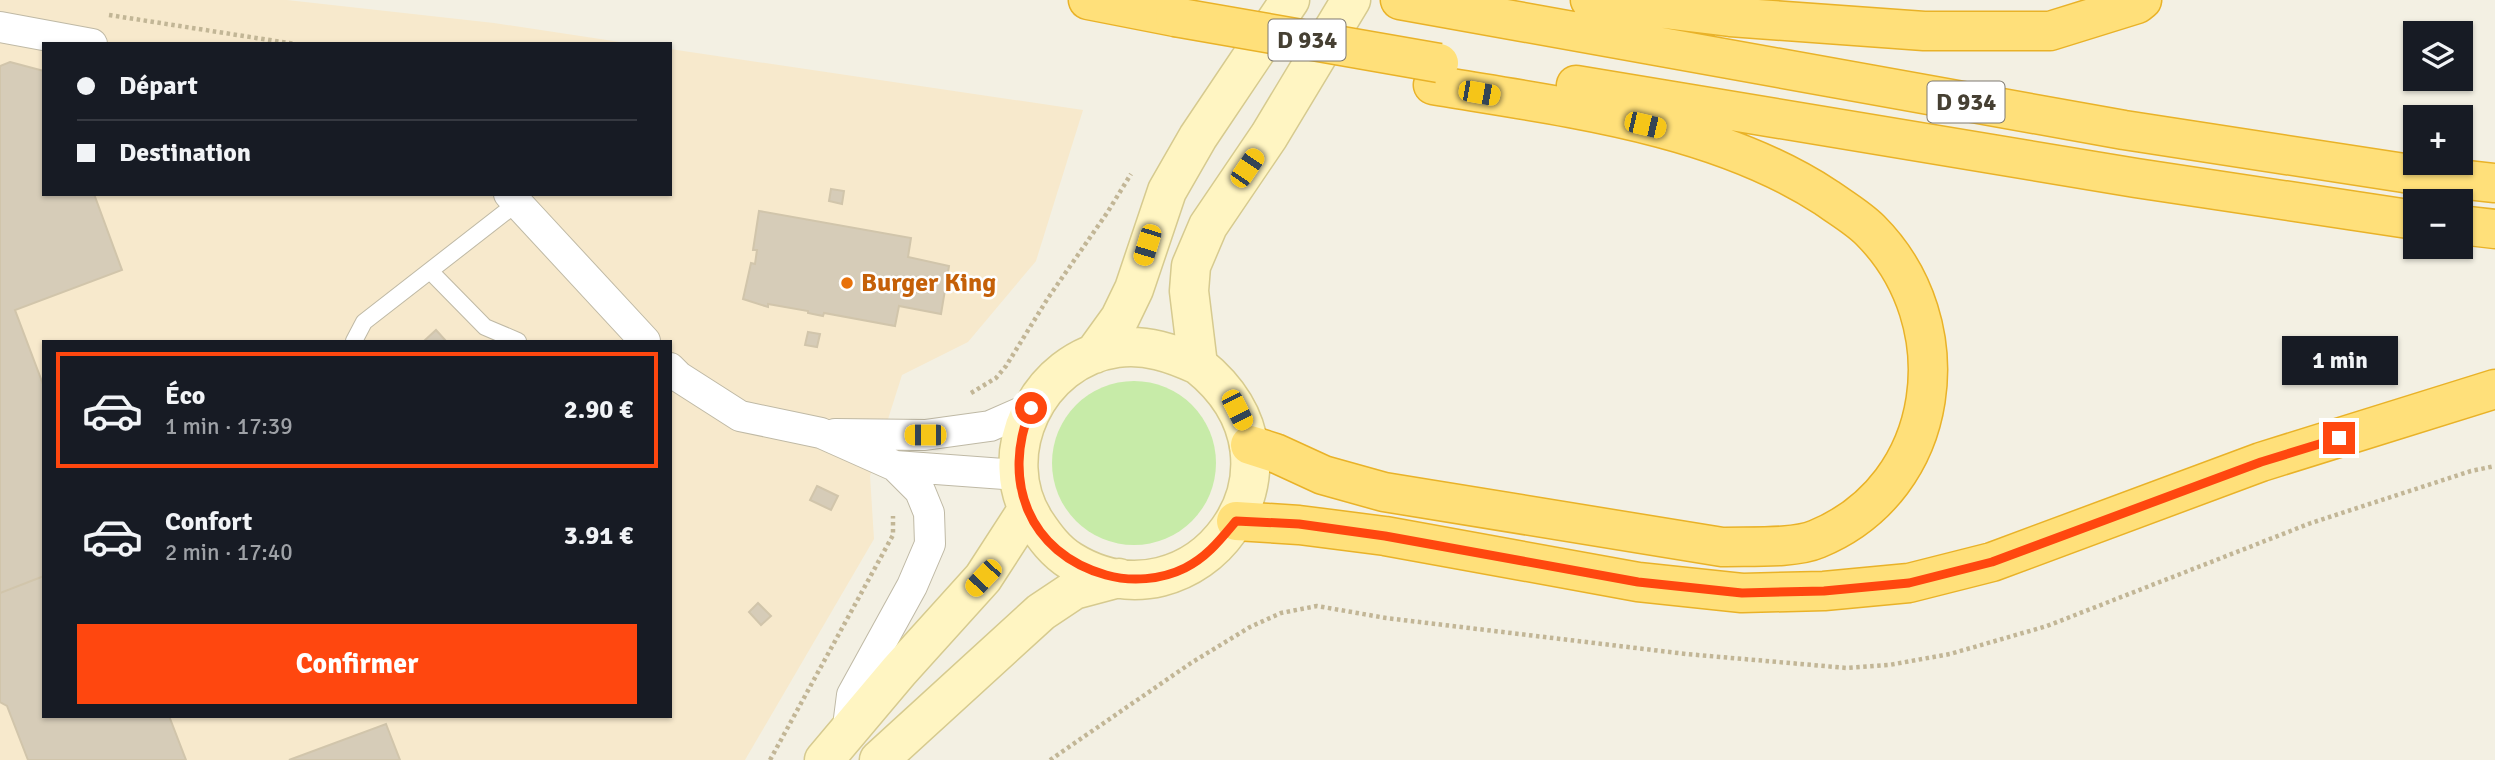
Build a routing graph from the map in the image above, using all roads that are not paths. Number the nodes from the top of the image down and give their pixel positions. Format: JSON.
{"nodes":[{"id":1,"x":1290,"y":0,"type":"edge"},
{"id":2,"x":1351,"y":0,"type":"edge"},
{"id":3,"x":1400,"y":0,"type":"edge"},
{"id":4,"x":1481,"y":0,"type":"edge"},
{"id":5,"x":1590,"y":0,"type":"edge"},
{"id":6,"x":2142,"y":0,"type":"edge"},
{"id":7,"x":1100,"y":2,"type":"edge"},
{"id":8,"x":1440,"y":7,"type":"junction"},
{"id":9,"x":0,"y":27,"type":"edge"},
{"id":10,"x":81,"y":42,"type":"edge"},
{"id":11,"x":1436,"y":74,"type":"junction"},
{"id":12,"x":2495,"y":183,"type":"edge"},
{"id":13,"x":513,"y":199,"type":"edge"},
{"id":14,"x":2403,"y":218,"type":"edge"},
{"id":15,"x":2473,"y":226,"type":"edge"},
{"id":16,"x":2495,"y":229,"type":"edge"},
{"id":17,"x":430,"y":271,"type":"junction"},
{"id":18,"x":355,"y":340,"type":"edge"},
{"id":19,"x":516,"y":340,"type":"edge"},
{"id":20,"x":644,"y":340,"type":"edge"},
{"id":21,"x":1094,"y":354,"type":"junction"},
{"id":22,"x":1198,"y":365,"type":"junction"},
{"id":23,"x":672,"y":370,"type":"edge"},
{"id":24,"x":2495,"y":389,"type":"edge"},
{"id":25,"x":1031,"y":408,"type":"junction"},
{"id":26,"x":821,"y":433,"type":"junction"},
{"id":27,"x":1250,"y":445,"type":"junction"},
{"id":28,"x":895,"y":466,"type":"junction"},
{"id":29,"x":1023,"y":493,"type":"junction"},
{"id":30,"x":1236,"y":521,"type":"junction"},
{"id":31,"x":1119,"y":578,"type":"junction"},
{"id":32,"x":835,"y":747,"type":"edge"},
{"id":33,"x":879,"y":760,"type":"edge"}],
"edges":[{"from":1,"to":21,"type":"main road"},
{"from":2,"to":22,"type":"main road"},
{"from":3,"to":8,"type":"highway","number":"D 934"},
{"from":4,"to":8,"type":"highway"},
{"from":5,"to":6,"type":"highway"},
{"from":7,"to":11,"type":"highway","number":"D 934","bridge":true},
{"from":8,"to":12,"type":"highway","number":"D 934"},
{"from":9,"to":10,"type":"street"},
{"from":11,"to":14,"type":"highway","number":"D 934"},
{"from":11,"to":27,"type":"highway"},
{"from":13,"to":17,"type":"lane"},
{"from":13,"to":20,"type":"street"},
{"from":15,"to":16,"type":"highway"},
{"from":17,"to":18,"type":"lane"},
{"from":17,"to":19,"type":"lane"},
{"from":21,"to":22,"type":"main road"},
{"from":21,"to":25,"type":"main road"},
{"from":22,"to":27,"type":"main road"},
{"from":23,"to":26,"type":"street"},
{"from":24,"to":30,"type":"highway"},
{"from":25,"to":26,"type":"street"},
{"from":25,"to":29,"type":"main road"},
{"from":26,"to":28,"type":"street"},
{"from":27,"to":30,"type":"main road"},
{"from":28,"to":29,"type":"street"},
{"from":28,"to":32,"type":"street"},
{"from":29,"to":31,"type":"main road"},
{"from":29,"to":32,"type":"main road"},
{"from":30,"to":31,"type":"main road"},
{"from":31,"to":33,"type":"main road"}]}
